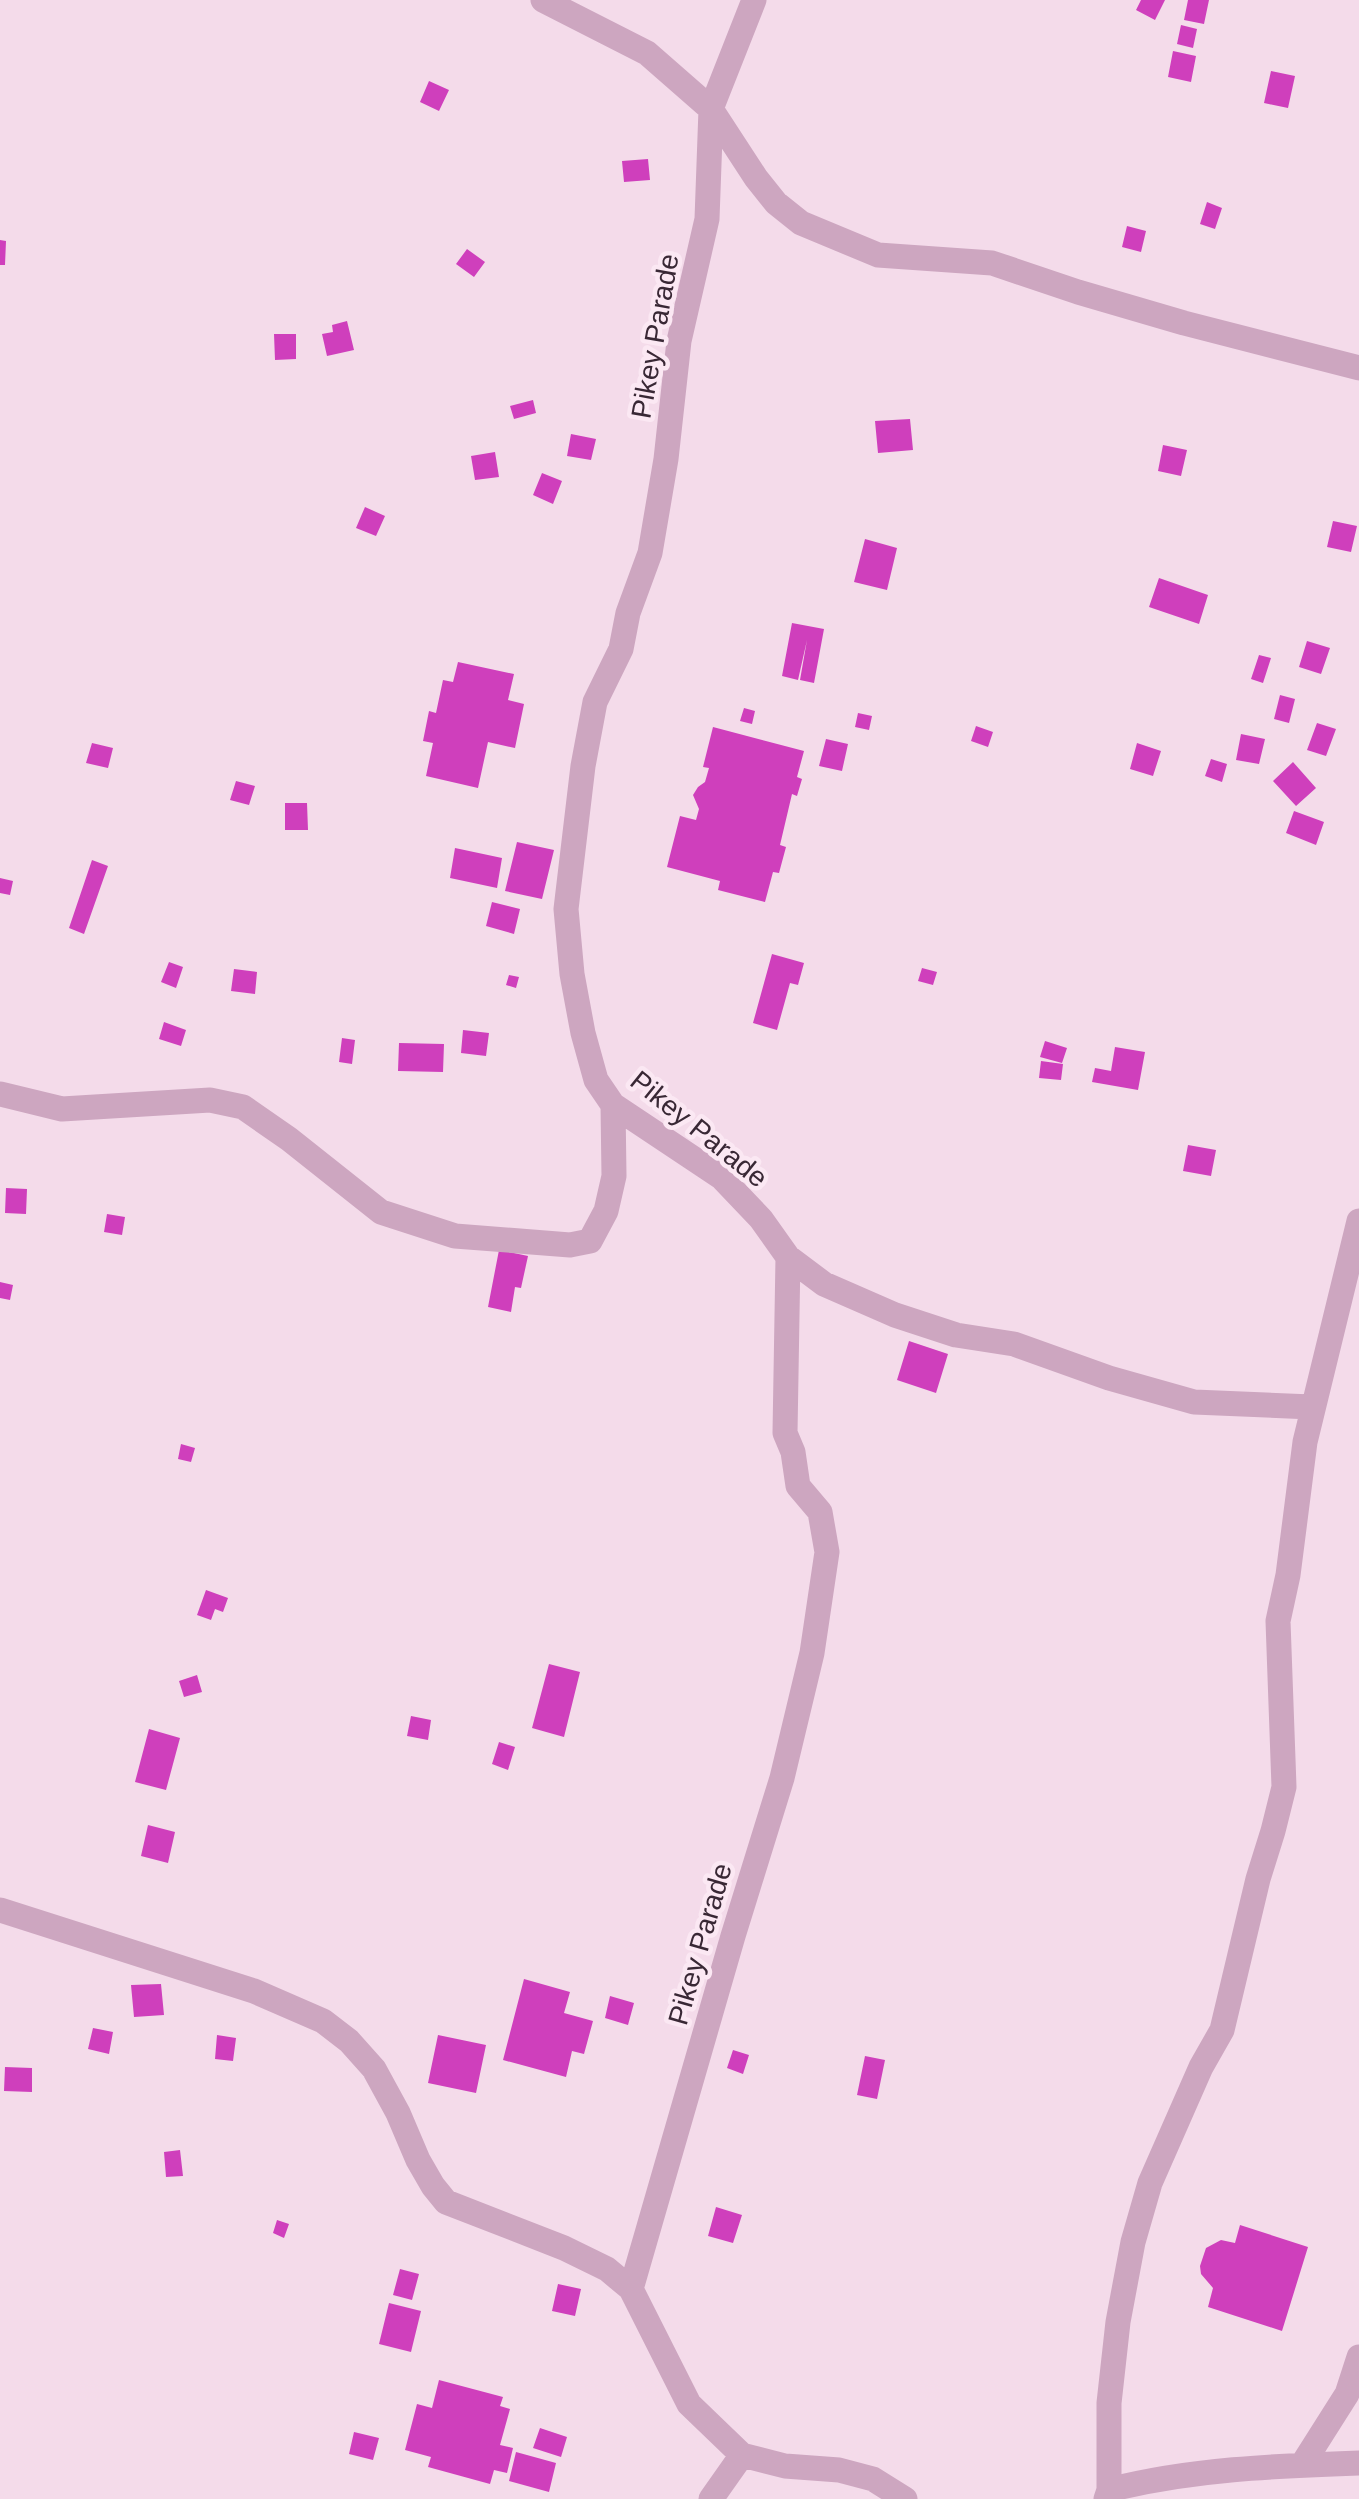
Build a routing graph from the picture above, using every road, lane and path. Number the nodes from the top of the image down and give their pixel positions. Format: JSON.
{"nodes":[{"id":1,"x":543,"y":0,"type":"edge"},
{"id":2,"x":754,"y":0,"type":"edge"},
{"id":3,"x":711,"y":109,"type":"junction"},
{"id":4,"x":1359,"y":368,"type":"edge"},
{"id":5,"x":0,"y":1094,"type":"edge"},
{"id":6,"x":613,"y":1104,"type":"junction"},
{"id":7,"x":1359,"y":1221,"type":"edge"},
{"id":8,"x":788,"y":1257,"type":"junction"},
{"id":9,"x":1312,"y":1407,"type":"junction"},
{"id":10,"x":0,"y":1910,"type":"edge"},
{"id":11,"x":631,"y":2290,"type":"junction"},
{"id":12,"x":1359,"y":2357,"type":"edge"},
{"id":13,"x":742,"y":2455,"type":"junction"},
{"id":14,"x":1359,"y":2463,"type":"edge"},
{"id":15,"x":1302,"y":2465,"type":"junction"},
{"id":16,"x":1107,"y":2494,"type":"edge"},
{"id":17,"x":909,"y":2498,"type":"edge"},
{"id":18,"x":711,"y":2499,"type":"edge"}],
"edges":[{"from":1,"to":3,"type":"street"},
{"from":2,"to":3,"type":"street","name":"Pikey Parade"},
{"from":3,"to":4,"type":"street"},
{"from":3,"to":6,"type":"street","name":"Pikey Parade"},
{"from":5,"to":6,"type":"street"},
{"from":6,"to":8,"type":"street","name":"Pikey Parade"},
{"from":7,"to":9,"type":"street"},
{"from":8,"to":9,"type":"street"},
{"from":8,"to":11,"type":"street","name":"Pikey Parade"},
{"from":9,"to":16,"type":"street"},
{"from":10,"to":11,"type":"street"},
{"from":11,"to":13,"type":"street"},
{"from":12,"to":15,"type":"street"},
{"from":13,"to":17,"type":"street"},
{"from":13,"to":18,"type":"street"},
{"from":14,"to":15,"type":"street"},
{"from":15,"to":16,"type":"street"}]}
